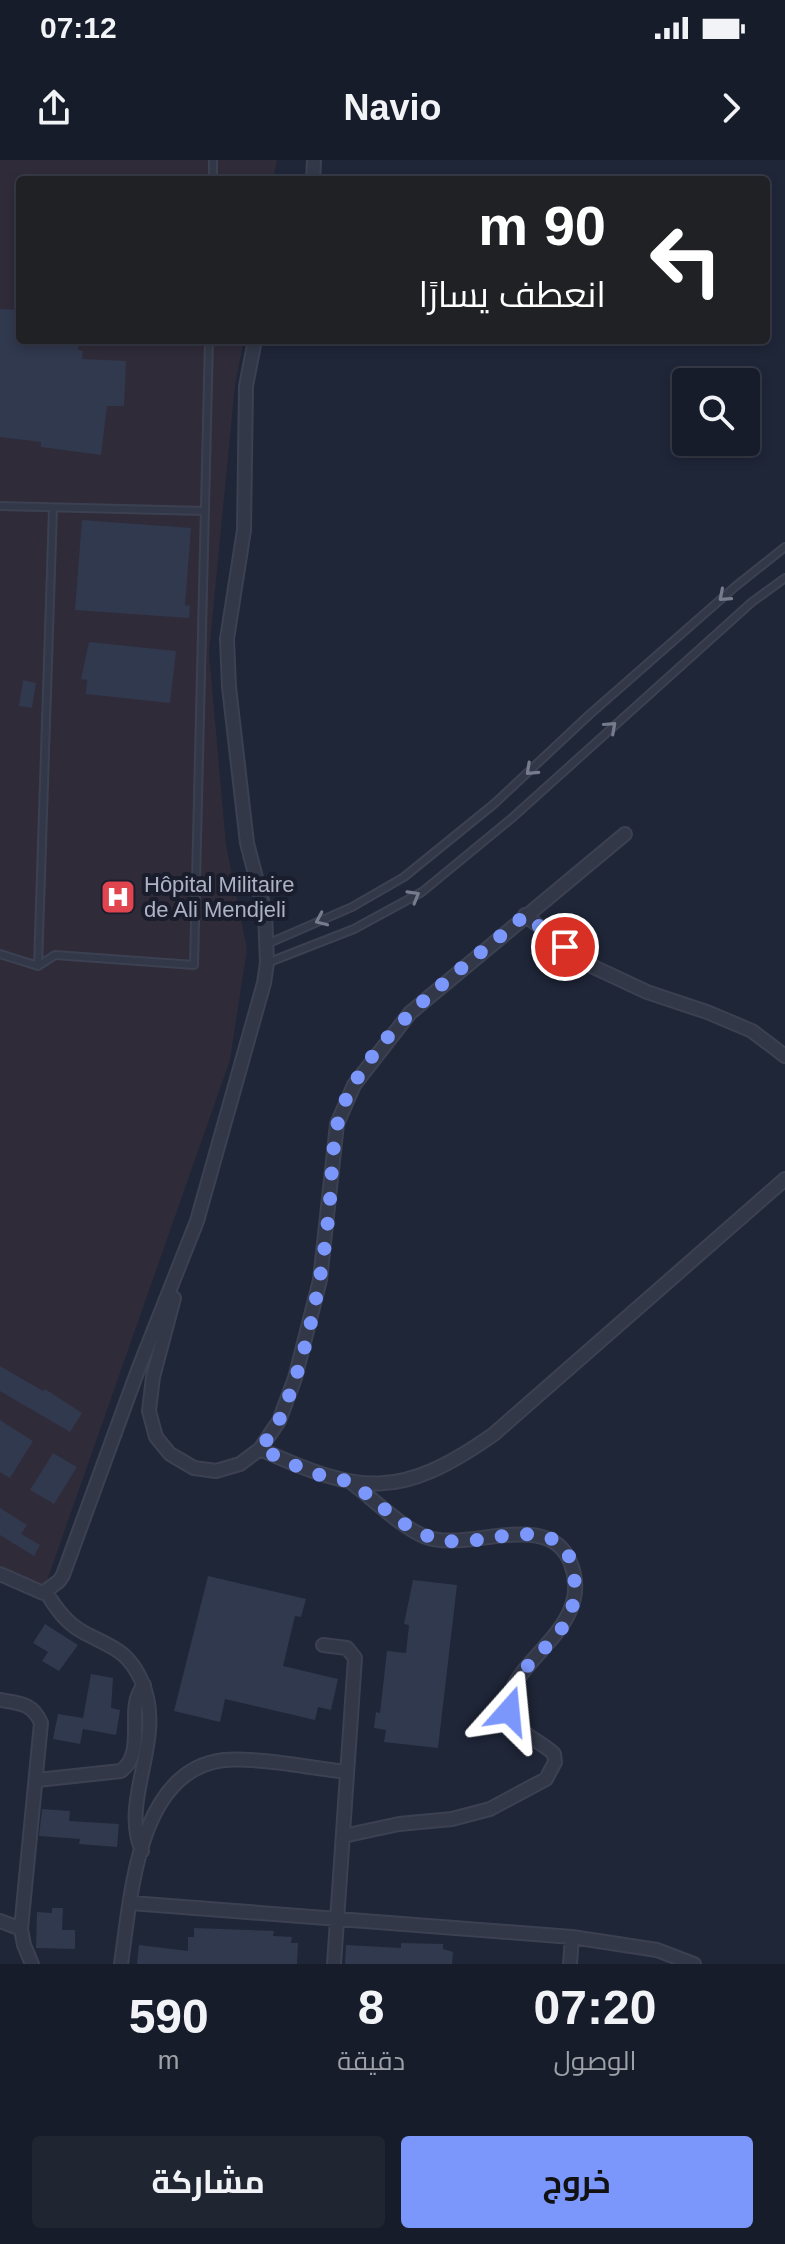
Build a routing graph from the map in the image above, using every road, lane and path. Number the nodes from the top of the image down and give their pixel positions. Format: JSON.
{"nodes":[{"id":1,"x":209,"y":344,"type":"edge"},
{"id":2,"x":254,"y":344,"type":"edge"},
{"id":3,"x":0,"y":506,"type":"edge"},
{"id":4,"x":53,"y":509,"type":"junction"},
{"id":5,"x":205,"y":511,"type":"junction"},
{"id":6,"x":785,"y":547,"type":"edge"},
{"id":7,"x":785,"y":578,"type":"edge"},
{"id":8,"x":625,"y":834,"type":"dead end"},
{"id":9,"x":525,"y":915,"type":"junction"},
{"id":10,"x":266,"y":944,"type":"junction"},
{"id":11,"x":0,"y":954,"type":"edge"},
{"id":12,"x":267,"y":963,"type":"junction"},
{"id":13,"x":38,"y":966,"type":"junction"},
{"id":14,"x":785,"y":1056,"type":"edge"},
{"id":15,"x":785,"y":1179,"type":"edge"},
{"id":16,"x":181,"y":1267,"type":"junction"},
{"id":17,"x":260,"y":1449,"type":"junction"},
{"id":18,"x":352,"y":1483,"type":"junction"},
{"id":19,"x":0,"y":1574,"type":"edge"},
{"id":20,"x":46,"y":1592,"type":"junction"},
{"id":21,"x":323,"y":1645,"type":"dead end"},
{"id":22,"x":144,"y":1685,"type":"junction"},
{"id":23,"x":0,"y":1700,"type":"edge"},
{"id":24,"x":347,"y":1772,"type":"junction"},
{"id":25,"x":37,"y":1780,"type":"junction"},
{"id":26,"x":343,"y":1836,"type":"junction"},
{"id":27,"x":142,"y":1851,"type":"junction"},
{"id":28,"x":131,"y":1903,"type":"junction"},
{"id":29,"x":337,"y":1920,"type":"junction"},
{"id":30,"x":0,"y":1921,"type":"edge"},
{"id":31,"x":21,"y":1929,"type":"junction"},
{"id":32,"x":572,"y":1937,"type":"junction"},
{"id":33,"x":32,"y":1964,"type":"edge"},
{"id":34,"x":121,"y":1964,"type":"edge"},
{"id":35,"x":334,"y":1964,"type":"edge"},
{"id":36,"x":570,"y":1964,"type":"edge"},
{"id":37,"x":694,"y":1964,"type":"edge"}],
"edges":[{"from":1,"to":5,"type":"lane"},
{"from":2,"to":10,"type":"street"},
{"from":3,"to":4,"type":"lane"},
{"from":4,"to":5,"type":"lane"},
{"from":4,"to":13,"type":"lane"},
{"from":5,"to":13,"type":"lane"},
{"from":6,"to":10,"type":"lane","one_way":true},
{"from":12,"to":7,"type":"lane","one_way":true},
{"from":8,"to":9,"type":"street"},
{"from":9,"to":14,"type":"street"},
{"from":9,"to":17,"type":"street"},
{"from":10,"to":12,"type":"street"},
{"from":11,"to":13,"type":"lane"},
{"from":12,"to":16,"type":"street"},
{"from":15,"to":18,"type":"street"},
{"from":16,"to":17,"type":"street"},
{"from":16,"to":20,"type":"street"},
{"from":17,"to":18,"type":"street"},
{"from":18,"to":26,"type":"street"},
{"from":19,"to":20,"type":"street"},
{"from":20,"to":22,"type":"street"},
{"from":21,"to":24,"type":"street"},
{"from":22,"to":25,"type":"street"},
{"from":22,"to":27,"type":"street"},
{"from":23,"to":25,"type":"street"},
{"from":24,"to":26,"type":"street"},
{"from":24,"to":27,"type":"street"},
{"from":25,"to":31,"type":"street"},
{"from":26,"to":29,"type":"street"},
{"from":27,"to":28,"type":"street"},
{"from":28,"to":29,"type":"street"},
{"from":28,"to":34,"type":"street"},
{"from":29,"to":32,"type":"street"},
{"from":29,"to":35,"type":"street"},
{"from":30,"to":31,"type":"street"},
{"from":31,"to":33,"type":"street"},
{"from":32,"to":36,"type":"street"},
{"from":32,"to":37,"type":"street"}]}
